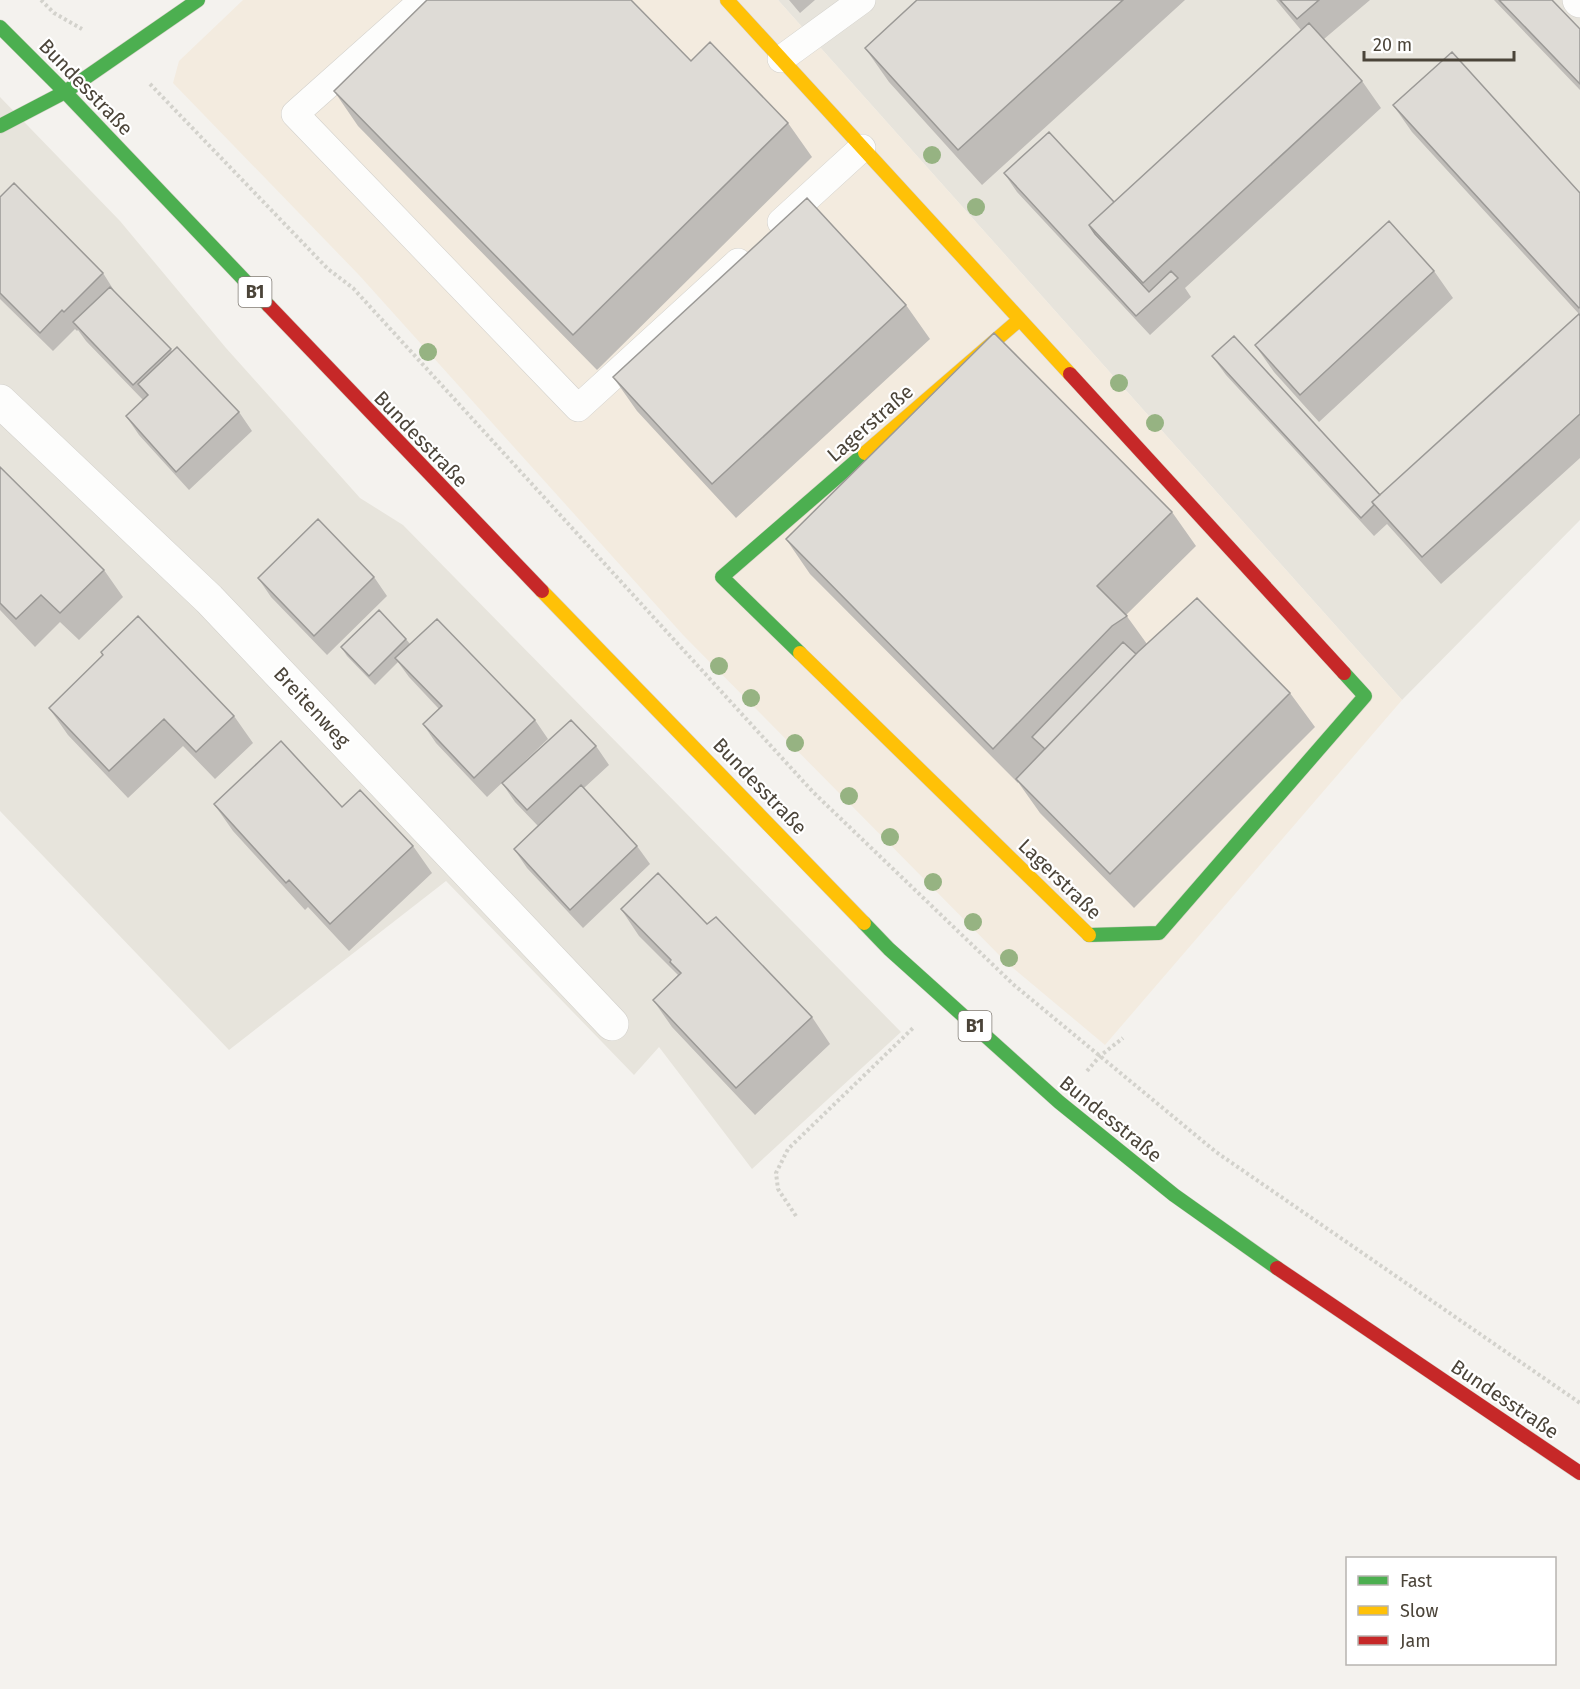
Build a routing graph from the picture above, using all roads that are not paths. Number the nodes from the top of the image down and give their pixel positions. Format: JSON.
{"nodes":[{"id":1,"x":198,"y":0,"type":"edge"},
{"id":2,"x":423,"y":0,"type":"edge"},
{"id":3,"x":727,"y":0,"type":"edge"},
{"id":4,"x":862,"y":0,"type":"edge"},
{"id":5,"x":0,"y":27,"type":"edge"},
{"id":6,"x":781,"y":59,"type":"junction"},
{"id":7,"x":65,"y":92,"type":"junction"},
{"id":8,"x":0,"y":126,"type":"edge"},
{"id":9,"x":862,"y":148,"type":"junction"},
{"id":10,"x":1019,"y":320,"type":"junction"},
{"id":11,"x":0,"y":401,"type":"edge"},
{"id":12,"x":612,"y":1024,"type":"dead end"},
{"id":13,"x":1580,"y":1473,"type":"edge"}],
"edges":[{"from":1,"to":7,"type":"street"},
{"from":2,"to":9,"type":"lane"},
{"from":3,"to":6,"type":"street","name":"Lagerstraße"},
{"from":4,"to":6,"type":"lane"},
{"from":5,"to":7,"type":"street","name":"Bundesstraße","number":"B1"},
{"from":6,"to":9,"type":"street","name":"Lagerstraße"},
{"from":7,"to":8,"type":"street"},
{"from":7,"to":13,"type":"street","name":"Bundesstraße","number":"B1"},
{"from":9,"to":10,"type":"street","name":"Lagerstraße"},
{"from":10,"to":10,"type":"street","name":"Lagerstraße"},
{"from":11,"to":12,"type":"street","name":"Breitenweg"}]}
